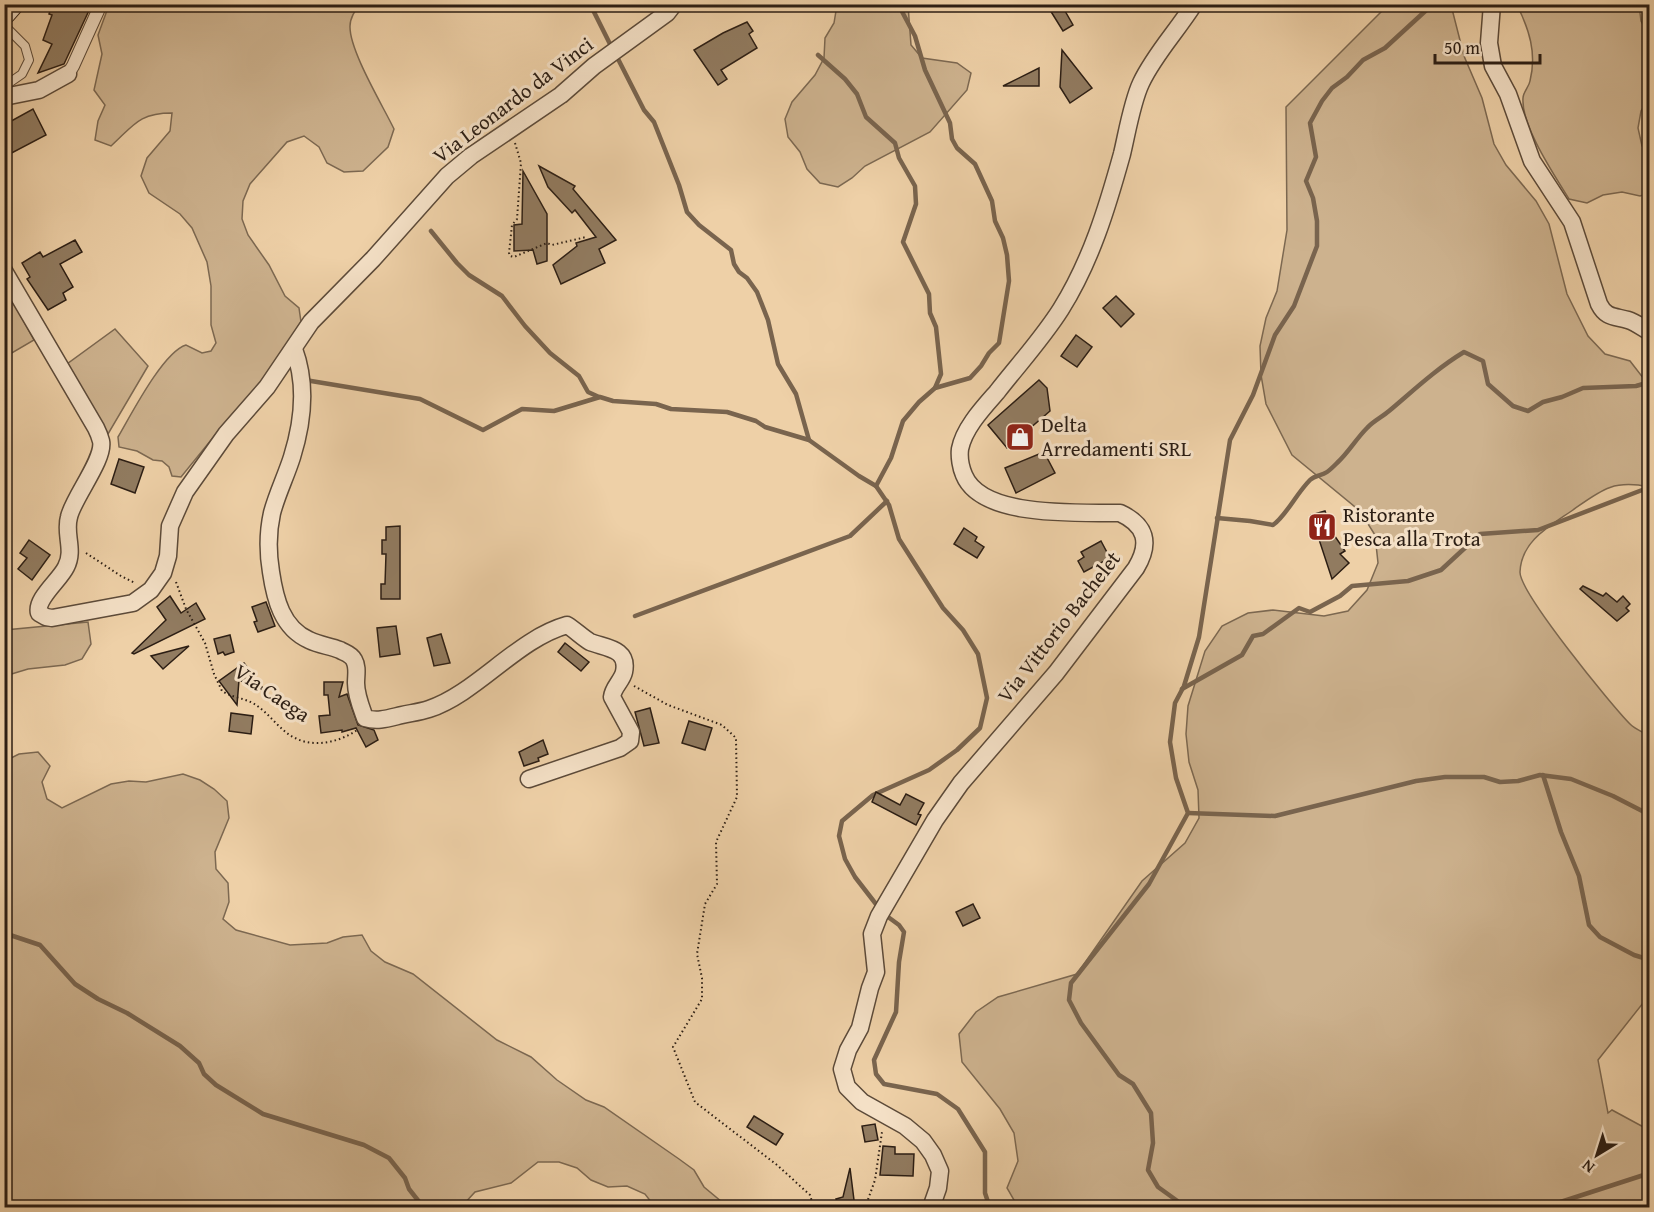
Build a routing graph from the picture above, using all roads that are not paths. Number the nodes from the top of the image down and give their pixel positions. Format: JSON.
{"nodes":[{"id":1,"x":11,"y":4,"type":"edge"},
{"id":2,"x":101,"y":4,"type":"edge"},
{"id":3,"x":674,"y":4,"type":"edge"},
{"id":4,"x":1194,"y":4,"type":"edge"},
{"id":5,"x":1492,"y":4,"type":"edge"},
{"id":6,"x":4,"y":12,"type":"edge"},
{"id":7,"x":4,"y":25,"type":"edge"},
{"id":8,"x":68,"y":74,"type":"joint"},
{"id":9,"x":7,"y":90,"type":"edge"},
{"id":10,"x":4,"y":271,"type":"edge"},
{"id":11,"x":1650,"y":332,"type":"edge"},
{"id":12,"x":294,"y":349,"type":"junction"},
{"id":13,"x":529,"y":778,"type":"dead end"},
{"id":14,"x":931,"y":1208,"type":"edge"}],
"edges":[{"from":1,"to":6,"type":"main road"},
{"from":2,"to":8,"type":"street"},
{"from":3,"to":12,"type":"street","name":"Via Leonardo da Vinci"},
{"from":4,"to":14,"type":"street","name":"Via Vittorio Bachelet"},
{"from":5,"to":11,"type":"street"},
{"from":7,"to":9,"type":"lane"},
{"from":8,"to":9,"type":"street"},
{"from":10,"to":12,"type":"street"},
{"from":12,"to":13,"type":"street"}]}
